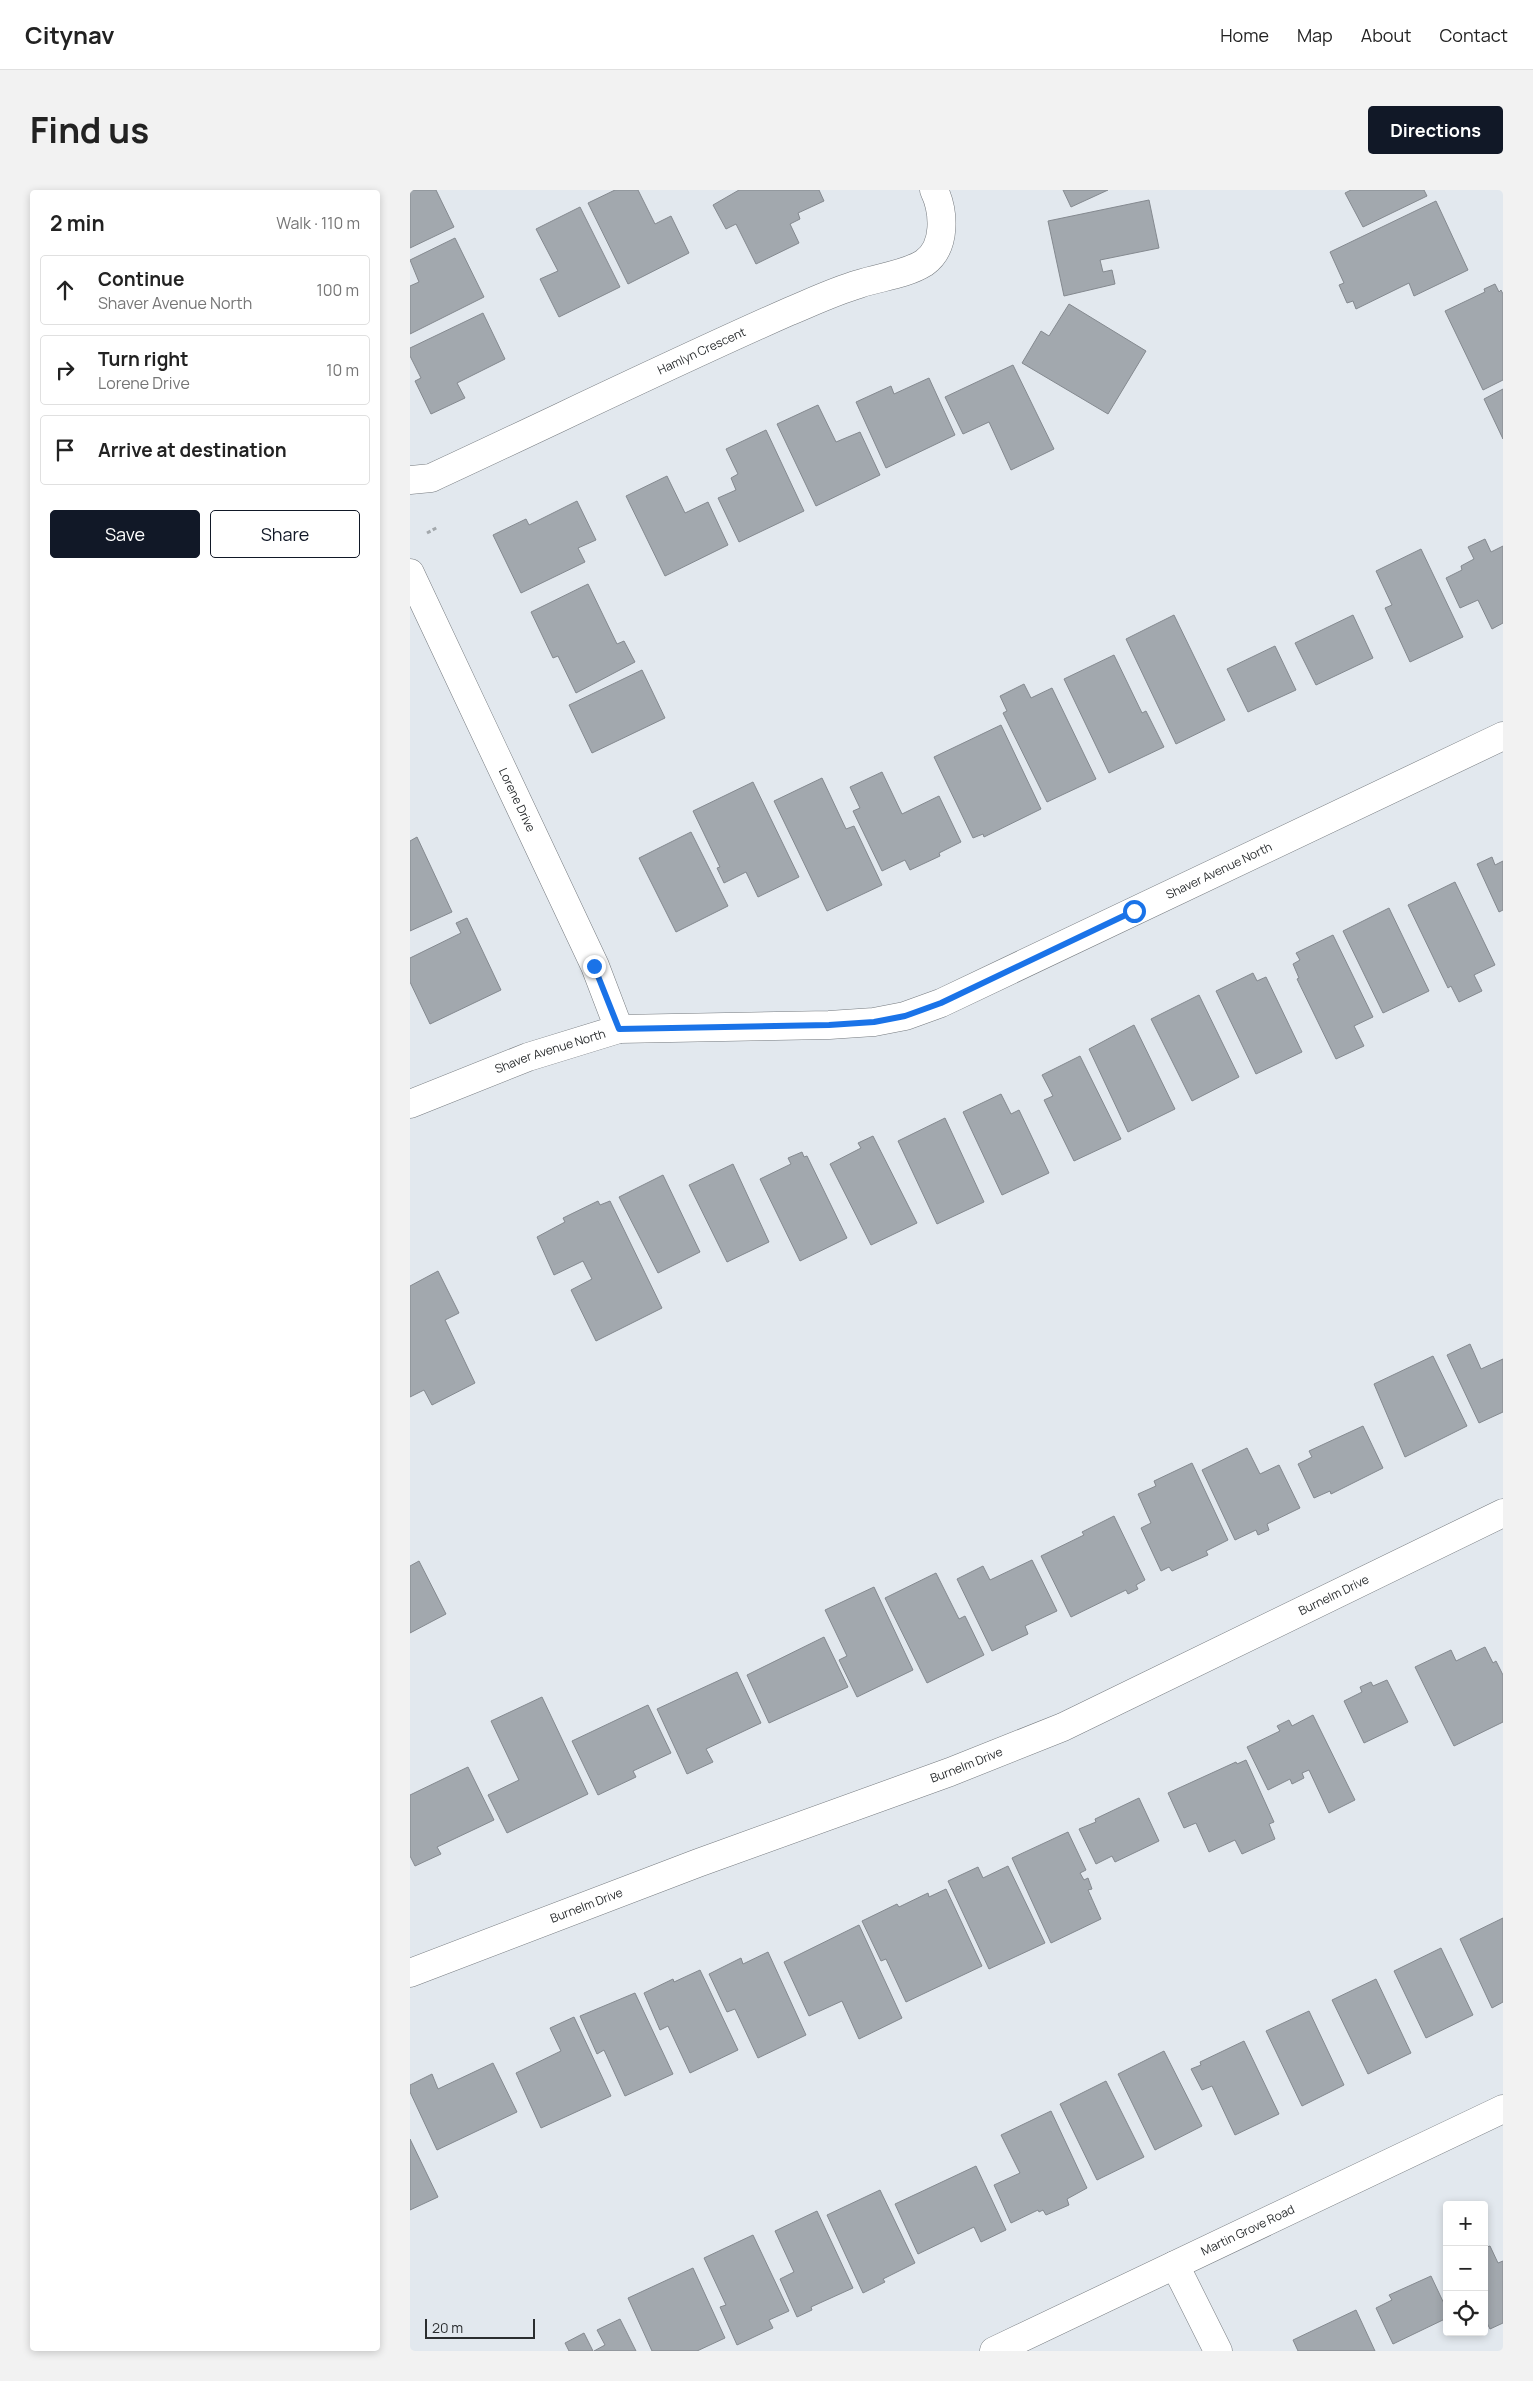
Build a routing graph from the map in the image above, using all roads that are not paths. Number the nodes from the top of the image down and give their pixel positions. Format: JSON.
{"nodes":[{"id":1,"x":934,"y":190,"type":"edge"},
{"id":2,"x":410,"y":480,"type":"edge"},
{"id":3,"x":410,"y":573,"type":"edge"},
{"id":4,"x":1503,"y":736,"type":"edge"},
{"id":5,"x":619,"y":1029,"type":"junction"},
{"id":6,"x":410,"y":1104,"type":"edge"},
{"id":7,"x":1503,"y":1514,"type":"edge"},
{"id":8,"x":410,"y":1973,"type":"edge"},
{"id":9,"x":1503,"y":2109,"type":"edge"},
{"id":10,"x":1174,"y":2265,"type":"junction"},
{"id":11,"x":994,"y":2351,"type":"edge"},
{"id":12,"x":1218,"y":2351,"type":"edge"}],
"edges":[{"from":1,"to":2,"type":"street","name":"Hamlyn Crescent"},
{"from":3,"to":5,"type":"street","name":"Lorene Drive"},
{"from":4,"to":5,"type":"street","name":"Shaver Avenue North"},
{"from":5,"to":6,"type":"street","name":"Shaver Avenue North"},
{"from":7,"to":8,"type":"street","name":"Burnelm Drive"},
{"from":9,"to":10,"type":"street","name":"Martin Grove Road"},
{"from":10,"to":11,"type":"street","name":"Martin Grove Road"},
{"from":10,"to":12,"type":"street"}]}
